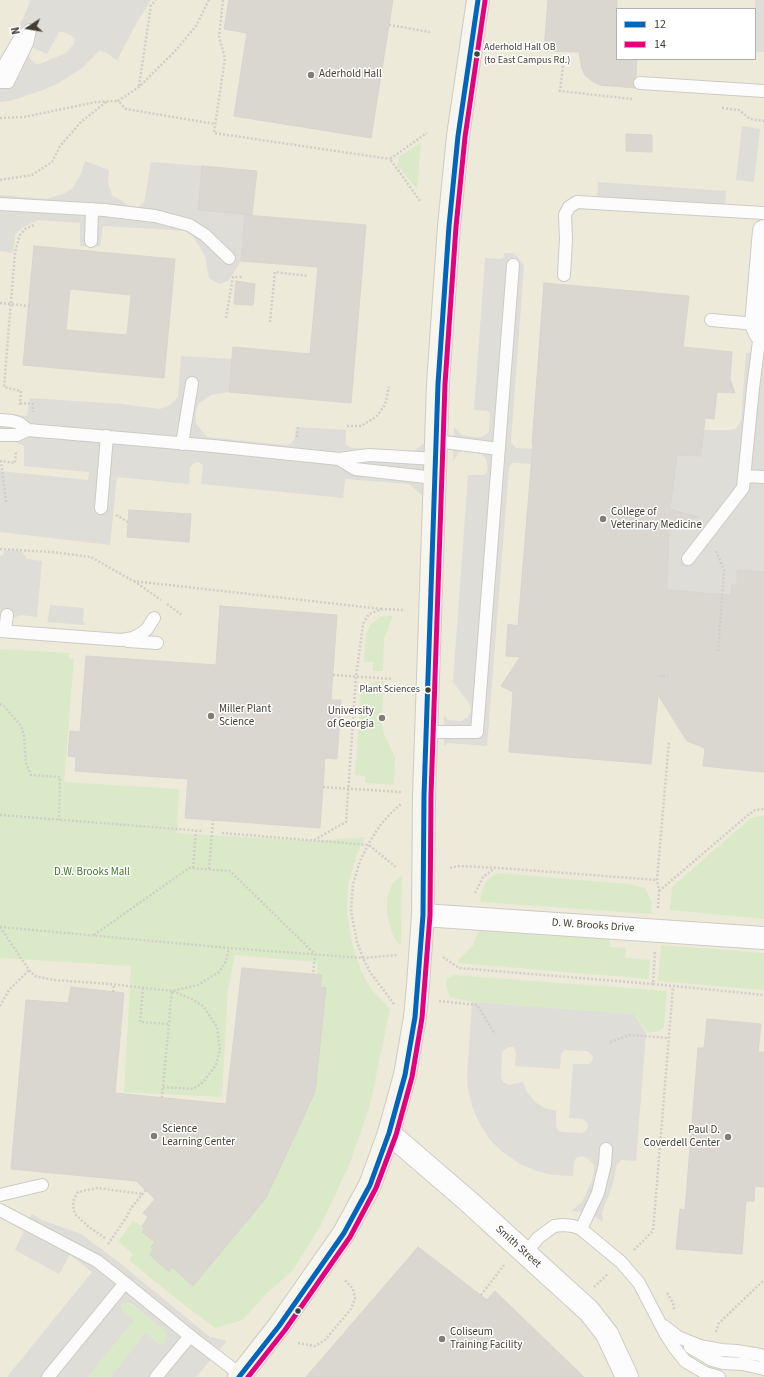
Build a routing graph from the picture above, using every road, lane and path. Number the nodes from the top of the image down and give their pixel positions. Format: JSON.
{"nodes":[{"id":1,"x":156,"y":0,"type":"edge"},
{"id":2,"x":209,"y":0,"type":"edge"},
{"id":3,"x":223,"y":0,"type":"edge"},
{"id":4,"x":478,"y":0,"type":"edge"},
{"id":5,"x":229,"y":1,"type":"edge"},
{"id":6,"x":389,"y":25,"type":"dead end"},
{"id":7,"x":430,"y":32,"type":"dead end"},
{"id":8,"x":640,"y":83,"type":"dead end"},
{"id":9,"x":139,"y":86,"type":"junction"},
{"id":10,"x":764,"y":92,"type":"edge"},
{"id":11,"x":106,"y":102,"type":"junction"},
{"id":12,"x":118,"y":102,"type":"junction"},
{"id":13,"x":0,"y":118,"type":"edge"},
{"id":14,"x":215,"y":124,"type":"junction"},
{"id":15,"x":427,"y":134,"type":"dead end"},
{"id":16,"x":390,"y":158,"type":"junction"},
{"id":17,"x":0,"y":180,"type":"edge"},
{"id":18,"x":420,"y":201,"type":"dead end"},
{"id":19,"x":0,"y":204,"type":"edge"},
{"id":20,"x":92,"y":210,"type":"junction"},
{"id":21,"x":764,"y":213,"type":"edge"},
{"id":22,"x":37,"y":224,"type":"dead end"},
{"id":23,"x":764,"y":231,"type":"edge"},
{"id":24,"x":91,"y":241,"type":"dead end"},
{"id":25,"x":229,"y":258,"type":"dead end"},
{"id":26,"x":513,"y":266,"type":"dead end"},
{"id":27,"x":564,"y":275,"type":"dead end"},
{"id":28,"x":308,"y":276,"type":"dead end"},
{"id":29,"x":242,"y":277,"type":"dead end"},
{"id":30,"x":0,"y":303,"type":"edge"},
{"id":31,"x":29,"y":306,"type":"dead end"},
{"id":32,"x":226,"y":318,"type":"dead end"},
{"id":33,"x":710,"y":320,"type":"dead end"},
{"id":34,"x":270,"y":322,"type":"dead end"},
{"id":35,"x":760,"y":331,"type":"edge"},
{"id":36,"x":192,"y":383,"type":"dead end"},
{"id":37,"x":389,"y":387,"type":"dead end"},
{"id":38,"x":20,"y":402,"type":"junction"},
{"id":39,"x":29,"y":403,"type":"dead end"},
{"id":40,"x":20,"y":408,"type":"dead end"},
{"id":41,"x":0,"y":420,"type":"edge"},
{"id":42,"x":347,"y":426,"type":"dead end"},
{"id":43,"x":28,"y":430,"type":"junction"},
{"id":44,"x":0,"y":435,"type":"edge"},
{"id":45,"x":107,"y":436,"type":"junction"},
{"id":46,"x":182,"y":444,"type":"junction"},
{"id":47,"x":17,"y":446,"type":"dead end"},
{"id":48,"x":499,"y":449,"type":"junction"},
{"id":49,"x":338,"y":459,"type":"junction"},
{"id":50,"x":436,"y":459,"type":"junction"},
{"id":51,"x":744,"y":476,"type":"junction"},
{"id":52,"x":764,"y":477,"type":"edge"},
{"id":53,"x":6,"y":502,"type":"dead end"},
{"id":54,"x":101,"y":508,"type":"dead end"},
{"id":55,"x":113,"y":513,"type":"dead end"},
{"id":56,"x":128,"y":522,"type":"dead end"},
{"id":57,"x":708,"y":532,"type":"junction"},
{"id":58,"x":0,"y":549,"type":"edge"},
{"id":59,"x":688,"y":559,"type":"dead end"},
{"id":60,"x":134,"y":581,"type":"junction"},
{"id":61,"x":382,"y":609,"type":"junction"},
{"id":62,"x":404,"y":610,"type":"dead end"},
{"id":63,"x":7,"y":615,"type":"dead end"},
{"id":64,"x":183,"y":616,"type":"dead end"},
{"id":65,"x":154,"y":618,"type":"dead end"},
{"id":66,"x":3,"y":631,"type":"edge"},
{"id":67,"x":120,"y":640,"type":"junction"},
{"id":68,"x":157,"y":644,"type":"dead end"},
{"id":69,"x":718,"y":653,"type":"dead end"},
{"id":70,"x":333,"y":675,"type":"dead end"},
{"id":71,"x":668,"y":676,"type":"dead end"},
{"id":72,"x":356,"y":677,"type":"junction"},
{"id":73,"x":661,"y":677,"type":"dead end"},
{"id":74,"x":392,"y":679,"type":"dead end"},
{"id":75,"x":0,"y":704,"type":"edge"},
{"id":76,"x":427,"y":732,"type":"junction"},
{"id":77,"x":669,"y":741,"type":"dead end"},
{"id":78,"x":323,"y":787,"type":"dead end"},
{"id":79,"x":348,"y":788,"type":"junction"},
{"id":80,"x":402,"y":792,"type":"dead end"},
{"id":81,"x":401,"y":804,"type":"dead end"},
{"id":82,"x":764,"y":809,"type":"edge"},
{"id":83,"x":0,"y":815,"type":"edge"},
{"id":84,"x":59,"y":820,"type":"junction"},
{"id":85,"x":213,"y":820,"type":"dead end"},
{"id":86,"x":196,"y":831,"type":"junction"},
{"id":87,"x":202,"y":831,"type":"dead end"},
{"id":88,"x":222,"y":833,"type":"dead end"},
{"id":89,"x":314,"y":840,"type":"junction"},
{"id":90,"x":369,"y":845,"type":"junction"},
{"id":91,"x":193,"y":868,"type":"junction"},
{"id":92,"x":396,"y":868,"type":"dead end"},
{"id":93,"x":450,"y":868,"type":"dead end"},
{"id":94,"x":500,"y":868,"type":"junction"},
{"id":95,"x":209,"y":869,"type":"junction"},
{"id":96,"x":657,"y":880,"type":"junction"},
{"id":97,"x":659,"y":891,"type":"junction"},
{"id":98,"x":475,"y":893,"type":"dead end"},
{"id":99,"x":657,"y":914,"type":"dead end"},
{"id":100,"x":423,"y":915,"type":"junction"},
{"id":101,"x":0,"y":927,"type":"edge"},
{"id":102,"x":93,"y":936,"type":"junction"},
{"id":103,"x":764,"y":938,"type":"edge"},
{"id":104,"x":229,"y":948,"type":"junction"},
{"id":105,"x":655,"y":950,"type":"dead end"},
{"id":106,"x":315,"y":954,"type":"junction"},
{"id":107,"x":397,"y":955,"type":"dead end"},
{"id":108,"x":443,"y":957,"type":"dead end"},
{"id":109,"x":363,"y":958,"type":"junction"},
{"id":110,"x":29,"y":970,"type":"junction"},
{"id":111,"x":313,"y":975,"type":"dead end"},
{"id":112,"x":653,"y":984,"type":"junction"},
{"id":113,"x":114,"y":985,"type":"junction"},
{"id":114,"x":673,"y":987,"type":"junction"},
{"id":115,"x":143,"y":988,"type":"junction"},
{"id":116,"x":172,"y":991,"type":"junction"},
{"id":117,"x":113,"y":992,"type":"dead end"},
{"id":118,"x":764,"y":995,"type":"edge"},
{"id":119,"x":438,"y":1001,"type":"dead end"},
{"id":120,"x":0,"y":1004,"type":"edge"},
{"id":121,"x":394,"y":1005,"type":"dead end"},
{"id":122,"x":169,"y":1024,"type":"junction"},
{"id":123,"x":495,"y":1034,"type":"dead end"},
{"id":124,"x":668,"y":1038,"type":"junction"},
{"id":125,"x":610,"y":1042,"type":"dead end"},
{"id":126,"x":163,"y":1087,"type":"junction"},
{"id":127,"x":162,"y":1098,"type":"dead end"},
{"id":128,"x":390,"y":1133,"type":"junction"},
{"id":129,"x":606,"y":1149,"type":"dead end"},
{"id":130,"x":42,"y":1185,"type":"dead end"},
{"id":131,"x":146,"y":1190,"type":"dead end"},
{"id":132,"x":143,"y":1194,"type":"junction"},
{"id":133,"x":0,"y":1195,"type":"edge"},
{"id":134,"x":0,"y":1210,"type":"edge"},
{"id":135,"x":581,"y":1229,"type":"junction"},
{"id":136,"x":105,"y":1238,"type":"dead end"},
{"id":137,"x":108,"y":1244,"type":"dead end"},
{"id":138,"x":633,"y":1250,"type":"dead end"},
{"id":139,"x":526,"y":1253,"type":"junction"},
{"id":140,"x":500,"y":1269,"type":"dead end"},
{"id":141,"x":606,"y":1276,"type":"dead end"},
{"id":142,"x":344,"y":1279,"type":"dead end"},
{"id":143,"x":125,"y":1282,"type":"junction"},
{"id":144,"x":596,"y":1286,"type":"dead end"},
{"id":145,"x":481,"y":1295,"type":"dead end"},
{"id":146,"x":660,"y":1320,"type":"junction"},
{"id":147,"x":190,"y":1336,"type":"junction"},
{"id":148,"x":678,"y":1337,"type":"junction"},
{"id":149,"x":298,"y":1343,"type":"dead end"},
{"id":150,"x":764,"y":1357,"type":"edge"},
{"id":151,"x":764,"y":1368,"type":"edge"},
{"id":152,"x":240,"y":1376,"type":"edge"},
{"id":153,"x":48,"y":1377,"type":"edge"},
{"id":154,"x":156,"y":1377,"type":"edge"},
{"id":155,"x":627,"y":1377,"type":"edge"},
{"id":156,"x":719,"y":1377,"type":"edge"}],
"edges":[{"from":1,"to":9,"type":"path"},
{"from":2,"to":9,"type":"path"},
{"from":3,"to":5,"type":"path"},
{"from":3,"to":14,"type":"path"},
{"from":4,"to":50,"type":"street"},
{"from":6,"to":7,"type":"path"},
{"from":8,"to":10,"type":"lane"},
{"from":9,"to":12,"type":"path"},
{"from":11,"to":12,"type":"path"},
{"from":11,"to":13,"type":"path"},
{"from":11,"to":17,"type":"path"},
{"from":12,"to":14,"type":"path"},
{"from":14,"to":16,"type":"path"},
{"from":15,"to":16,"type":"path"},
{"from":16,"to":18,"type":"path"},
{"from":19,"to":20,"type":"lane"},
{"from":20,"to":24,"type":"lane"},
{"from":20,"to":25,"type":"lane"},
{"from":21,"to":27,"type":"lane"},
{"from":22,"to":38,"type":"path"},
{"from":23,"to":35,"type":"street"},
{"from":26,"to":48,"type":"lane"},
{"from":28,"to":34,"type":"path"},
{"from":29,"to":32,"type":"path"},
{"from":30,"to":31,"type":"path"},
{"from":33,"to":35,"type":"lane"},
{"from":35,"to":51,"type":"lane"},
{"from":36,"to":46,"type":"lane"},
{"from":37,"to":42,"type":"path"},
{"from":38,"to":39,"type":"path"},
{"from":38,"to":40,"type":"path"},
{"from":41,"to":43,"type":"lane"},
{"from":43,"to":44,"type":"lane"},
{"from":43,"to":45,"type":"lane"},
{"from":45,"to":46,"type":"lane"},
{"from":45,"to":54,"type":"lane"},
{"from":46,"to":49,"type":"lane"},
{"from":47,"to":53,"type":"path"},
{"from":48,"to":50,"type":"lane"},
{"from":48,"to":76,"type":"lane"},
{"from":49,"to":50,"type":"lane"},
{"from":49,"to":50,"type":"lane"},
{"from":50,"to":76,"type":"street"},
{"from":51,"to":52,"type":"lane"},
{"from":51,"to":57,"type":"lane"},
{"from":55,"to":56,"type":"path"},
{"from":57,"to":59,"type":"lane"},
{"from":57,"to":69,"type":"path"},
{"from":58,"to":60,"type":"path"},
{"from":60,"to":61,"type":"path"},
{"from":60,"to":64,"type":"path"},
{"from":61,"to":62,"type":"path"},
{"from":61,"to":72,"type":"path"},
{"from":63,"to":66,"type":"lane"},
{"from":65,"to":67,"type":"lane"},
{"from":66,"to":67,"type":"lane"},
{"from":67,"to":68,"type":"lane"},
{"from":70,"to":72,"type":"path"},
{"from":71,"to":73,"type":"path"},
{"from":72,"to":74,"type":"path"},
{"from":72,"to":79,"type":"path"},
{"from":75,"to":84,"type":"path"},
{"from":76,"to":100,"type":"street"},
{"from":77,"to":96,"type":"path"},
{"from":78,"to":79,"type":"path"},
{"from":79,"to":80,"type":"path"},
{"from":79,"to":89,"type":"path"},
{"from":81,"to":90,"type":"path"},
{"from":82,"to":97,"type":"path"},
{"from":83,"to":84,"type":"path"},
{"from":84,"to":86,"type":"path"},
{"from":85,"to":95,"type":"path"},
{"from":86,"to":87,"type":"path"},
{"from":86,"to":91,"type":"path"},
{"from":88,"to":89,"type":"path"},
{"from":89,"to":90,"type":"path"},
{"from":90,"to":92,"type":"path"},
{"from":90,"to":109,"type":"path"},
{"from":91,"to":95,"type":"path"},
{"from":91,"to":102,"type":"path"},
{"from":93,"to":94,"type":"path"},
{"from":94,"to":96,"type":"path"},
{"from":94,"to":98,"type":"path"},
{"from":95,"to":106,"type":"path"},
{"from":96,"to":97,"type":"path"},
{"from":97,"to":99,"type":"path"},
{"from":100,"to":103,"type":"street","name":"D. W. Brooks Drive"},
{"from":100,"to":128,"type":"street"},
{"from":101,"to":102,"type":"path"},
{"from":101,"to":110,"type":"path"},
{"from":102,"to":104,"type":"path"},
{"from":104,"to":106,"type":"path"},
{"from":104,"to":116,"type":"path"},
{"from":105,"to":112,"type":"path"},
{"from":106,"to":109,"type":"path"},
{"from":106,"to":111,"type":"path"},
{"from":107,"to":109,"type":"path"},
{"from":108,"to":112,"type":"path"},
{"from":109,"to":121,"type":"path"},
{"from":110,"to":113,"type":"path"},
{"from":110,"to":120,"type":"path"},
{"from":112,"to":114,"type":"path"},
{"from":113,"to":115,"type":"path"},
{"from":113,"to":117,"type":"path"},
{"from":114,"to":118,"type":"path"},
{"from":114,"to":124,"type":"path"},
{"from":115,"to":116,"type":"path"},
{"from":115,"to":122,"type":"path"},
{"from":116,"to":122,"type":"path"},
{"from":116,"to":126,"type":"path"},
{"from":119,"to":123,"type":"path"},
{"from":122,"to":126,"type":"path"},
{"from":124,"to":125,"type":"path"},
{"from":124,"to":138,"type":"path"},
{"from":126,"to":127,"type":"path"},
{"from":128,"to":139,"type":"street","name":"Smith Street"},
{"from":128,"to":152,"type":"street"},
{"from":129,"to":135,"type":"lane"},
{"from":130,"to":133,"type":"lane"},
{"from":131,"to":132,"type":"path"},
{"from":132,"to":136,"type":"path"},
{"from":132,"to":137,"type":"path"},
{"from":134,"to":143,"type":"lane"},
{"from":135,"to":139,"type":"lane"},
{"from":135,"to":146,"type":"lane"},
{"from":139,"to":155,"type":"street","name":"Smith Street"},
{"from":140,"to":145,"type":"path"},
{"from":141,"to":144,"type":"path"},
{"from":142,"to":149,"type":"path"},
{"from":143,"to":147,"type":"lane"},
{"from":143,"to":153,"type":"lane"},
{"from":146,"to":148,"type":"lane"},
{"from":146,"to":156,"type":"lane"},
{"from":147,"to":152,"type":"lane"},
{"from":147,"to":154,"type":"lane"},
{"from":148,"to":150,"type":"lane"},
{"from":148,"to":151,"type":"lane"}]}
